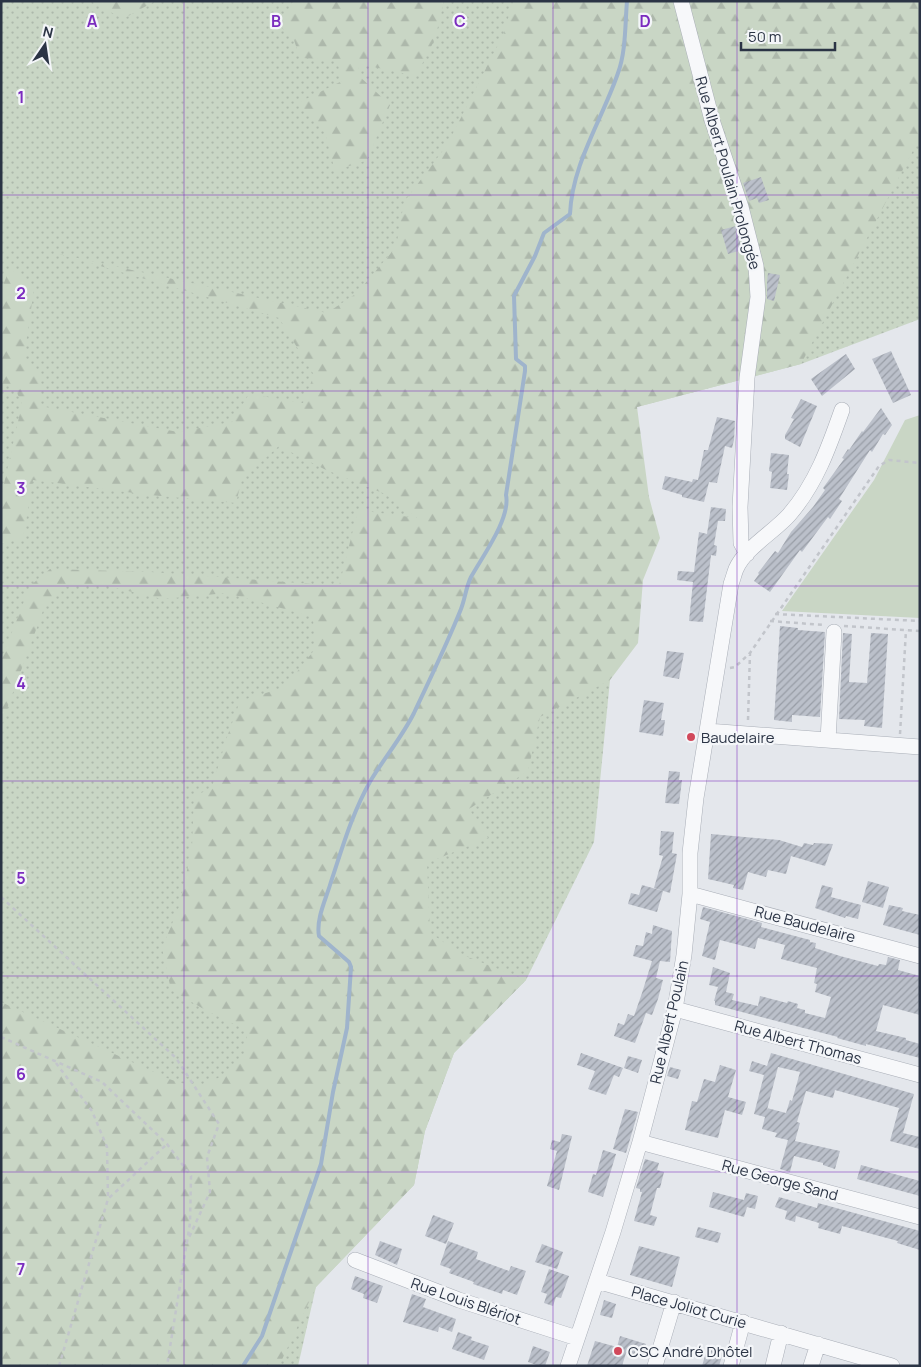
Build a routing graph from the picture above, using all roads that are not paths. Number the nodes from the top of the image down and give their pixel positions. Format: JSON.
{"nodes":[{"id":1,"x":681,"y":1,"type":"edge"},
{"id":2,"x":842,"y":410,"type":"dead end"},
{"id":3,"x":747,"y":554,"type":"junction"},
{"id":4,"x":834,"y":632,"type":"dead end"},
{"id":5,"x":707,"y":731,"type":"junction"},
{"id":6,"x":828,"y":740,"type":"junction"},
{"id":7,"x":920,"y":747,"type":"edge"},
{"id":8,"x":690,"y":894,"type":"junction"},
{"id":9,"x":920,"y":956,"type":"edge"},
{"id":10,"x":675,"y":1009,"type":"junction"},
{"id":11,"x":920,"y":1075,"type":"edge"},
{"id":12,"x":640,"y":1142,"type":"junction"},
{"id":13,"x":920,"y":1217,"type":"edge"},
{"id":14,"x":355,"y":1260,"type":"dead end"},
{"id":15,"x":597,"y":1281,"type":"junction"},
{"id":16,"x":674,"y":1302,"type":"junction"},
{"id":17,"x":743,"y":1322,"type":"junction"},
{"id":18,"x":781,"y":1333,"type":"junction"},
{"id":19,"x":577,"y":1338,"type":"junction"},
{"id":20,"x":818,"y":1344,"type":"junction"},
{"id":21,"x":568,"y":1366,"type":"edge"},
{"id":22,"x":654,"y":1366,"type":"edge"},
{"id":23,"x":731,"y":1366,"type":"edge"},
{"id":24,"x":773,"y":1366,"type":"edge"},
{"id":25,"x":811,"y":1366,"type":"edge"},
{"id":26,"x":892,"y":1366,"type":"edge"}],
"edges":[{"from":1,"to":3,"type":"street","name":"Rue Albert Poulain Prolongée"},
{"from":2,"to":3,"type":"street","name":"Rue Albert Poulain"},
{"from":3,"to":5,"type":"street","name":"Rue Albert Poulain"},
{"from":4,"to":6,"type":"street"},
{"from":5,"to":6,"type":"street"},
{"from":5,"to":8,"type":"street","name":"Rue Albert Poulain"},
{"from":6,"to":7,"type":"street"},
{"from":8,"to":9,"type":"street","name":"Rue Baudelaire"},
{"from":8,"to":10,"type":"street","name":"Rue Albert Poulain"},
{"from":10,"to":11,"type":"street","name":"Rue Albert Thomas"},
{"from":10,"to":12,"type":"street","name":"Rue Albert Poulain"},
{"from":12,"to":13,"type":"street","name":"Rue George Sand"},
{"from":12,"to":15,"type":"street","name":"Rue Albert Poulain"},
{"from":14,"to":19,"type":"street","name":"Rue Louis Blériot"},
{"from":15,"to":16,"type":"street","name":"Place Joliot Curie"},
{"from":15,"to":19,"type":"street","name":"Rue Albert Poulain"},
{"from":16,"to":17,"type":"street","name":"Place Joliot Curie"},
{"from":16,"to":22,"type":"street"},
{"from":17,"to":18,"type":"street","name":"Place Joliot Curie"},
{"from":17,"to":23,"type":"street"},
{"from":18,"to":20,"type":"street","name":"Place Joliot Curie"},
{"from":18,"to":24,"type":"street"},
{"from":19,"to":21,"type":"street","name":"Rue Albert Poulain"},
{"from":20,"to":25,"type":"street"},
{"from":20,"to":26,"type":"street","name":"Place Joliot Curie"}]}
